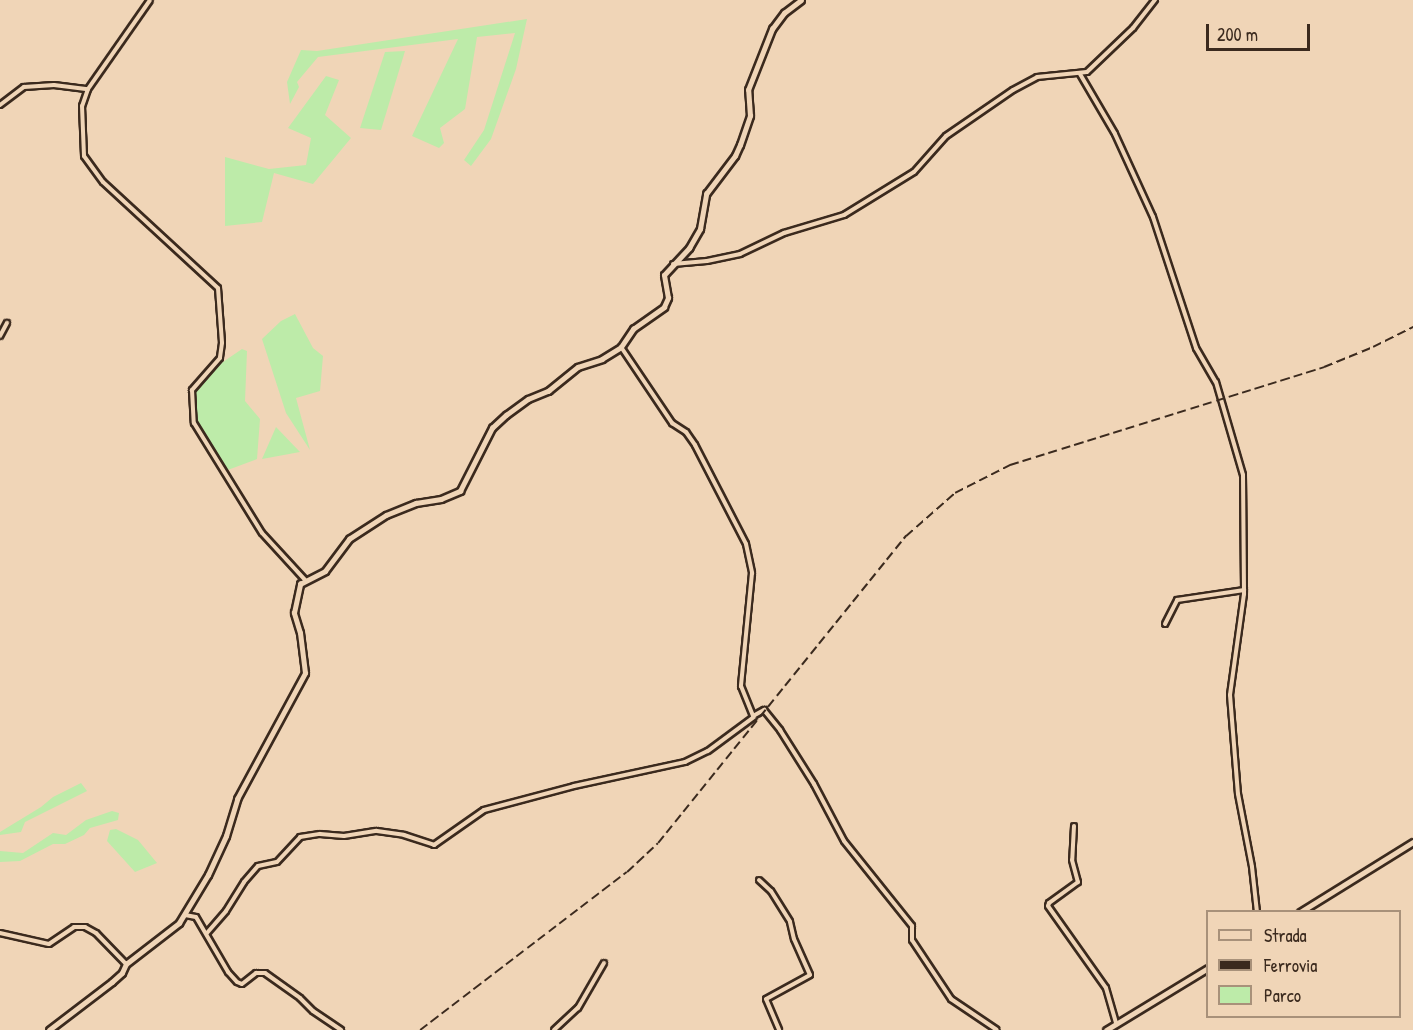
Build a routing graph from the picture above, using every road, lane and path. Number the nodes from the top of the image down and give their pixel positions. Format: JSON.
{"nodes":[{"id":1,"x":150,"y":0,"type":"edge"},
{"id":2,"x":801,"y":0,"type":"edge"},
{"id":3,"x":1155,"y":0,"type":"edge"},
{"id":4,"x":1080,"y":74,"type":"junction"},
{"id":5,"x":88,"y":89,"type":"junction"},
{"id":6,"x":0,"y":105,"type":"edge"},
{"id":7,"x":672,"y":264,"type":"junction"},
{"id":8,"x":7,"y":323,"type":"dead end"},
{"id":9,"x":0,"y":336,"type":"edge"},
{"id":10,"x":621,"y":347,"type":"junction"},
{"id":11,"x":305,"y":580,"type":"junction"},
{"id":12,"x":1244,"y":590,"type":"junction"},
{"id":13,"x":1165,"y":624,"type":"dead end"},
{"id":14,"x":754,"y":717,"type":"junction"},
{"id":15,"x":1074,"y":826,"type":"dead end"},
{"id":16,"x":1413,"y":842,"type":"edge"},
{"id":17,"x":759,"y":880,"type":"dead end"},
{"id":18,"x":1257,"y":910,"type":"edge"},
{"id":19,"x":1303,"y":910,"type":"edge"},
{"id":20,"x":185,"y":915,"type":"junction"},
{"id":21,"x":0,"y":933,"type":"edge"},
{"id":22,"x":207,"y":933,"type":"junction"},
{"id":23,"x":604,"y":963,"type":"dead end"},
{"id":24,"x":126,"y":964,"type":"junction"},
{"id":25,"x":1206,"y":969,"type":"edge"},
{"id":26,"x":1116,"y":1024,"type":"junction"},
{"id":27,"x":49,"y":1030,"type":"edge"},
{"id":28,"x":341,"y":1030,"type":"edge"},
{"id":29,"x":554,"y":1030,"type":"edge"},
{"id":30,"x":779,"y":1030,"type":"edge"},
{"id":31,"x":997,"y":1030,"type":"edge"},
{"id":32,"x":1106,"y":1030,"type":"edge"}],
"edges":[{"from":1,"to":5,"type":"street"},
{"from":2,"to":7,"type":"street"},
{"from":3,"to":4,"type":"street"},
{"from":4,"to":7,"type":"street"},
{"from":4,"to":12,"type":"street"},
{"from":5,"to":6,"type":"street"},
{"from":5,"to":11,"type":"street"},
{"from":7,"to":10,"type":"street"},
{"from":8,"to":9,"type":"street"},
{"from":10,"to":11,"type":"street"},
{"from":10,"to":14,"type":"street"},
{"from":11,"to":20,"type":"street"},
{"from":12,"to":13,"type":"street"},
{"from":12,"to":18,"type":"street"},
{"from":14,"to":22,"type":"street"},
{"from":14,"to":31,"type":"street"},
{"from":15,"to":26,"type":"street"},
{"from":16,"to":19,"type":"main road"},
{"from":17,"to":30,"type":"street"},
{"from":20,"to":22,"type":"street"},
{"from":20,"to":24,"type":"street"},
{"from":21,"to":24,"type":"street"},
{"from":22,"to":28,"type":"street"},
{"from":23,"to":29,"type":"street"},
{"from":24,"to":27,"type":"street"},
{"from":25,"to":26,"type":"main road"},
{"from":26,"to":32,"type":"main road"}]}
